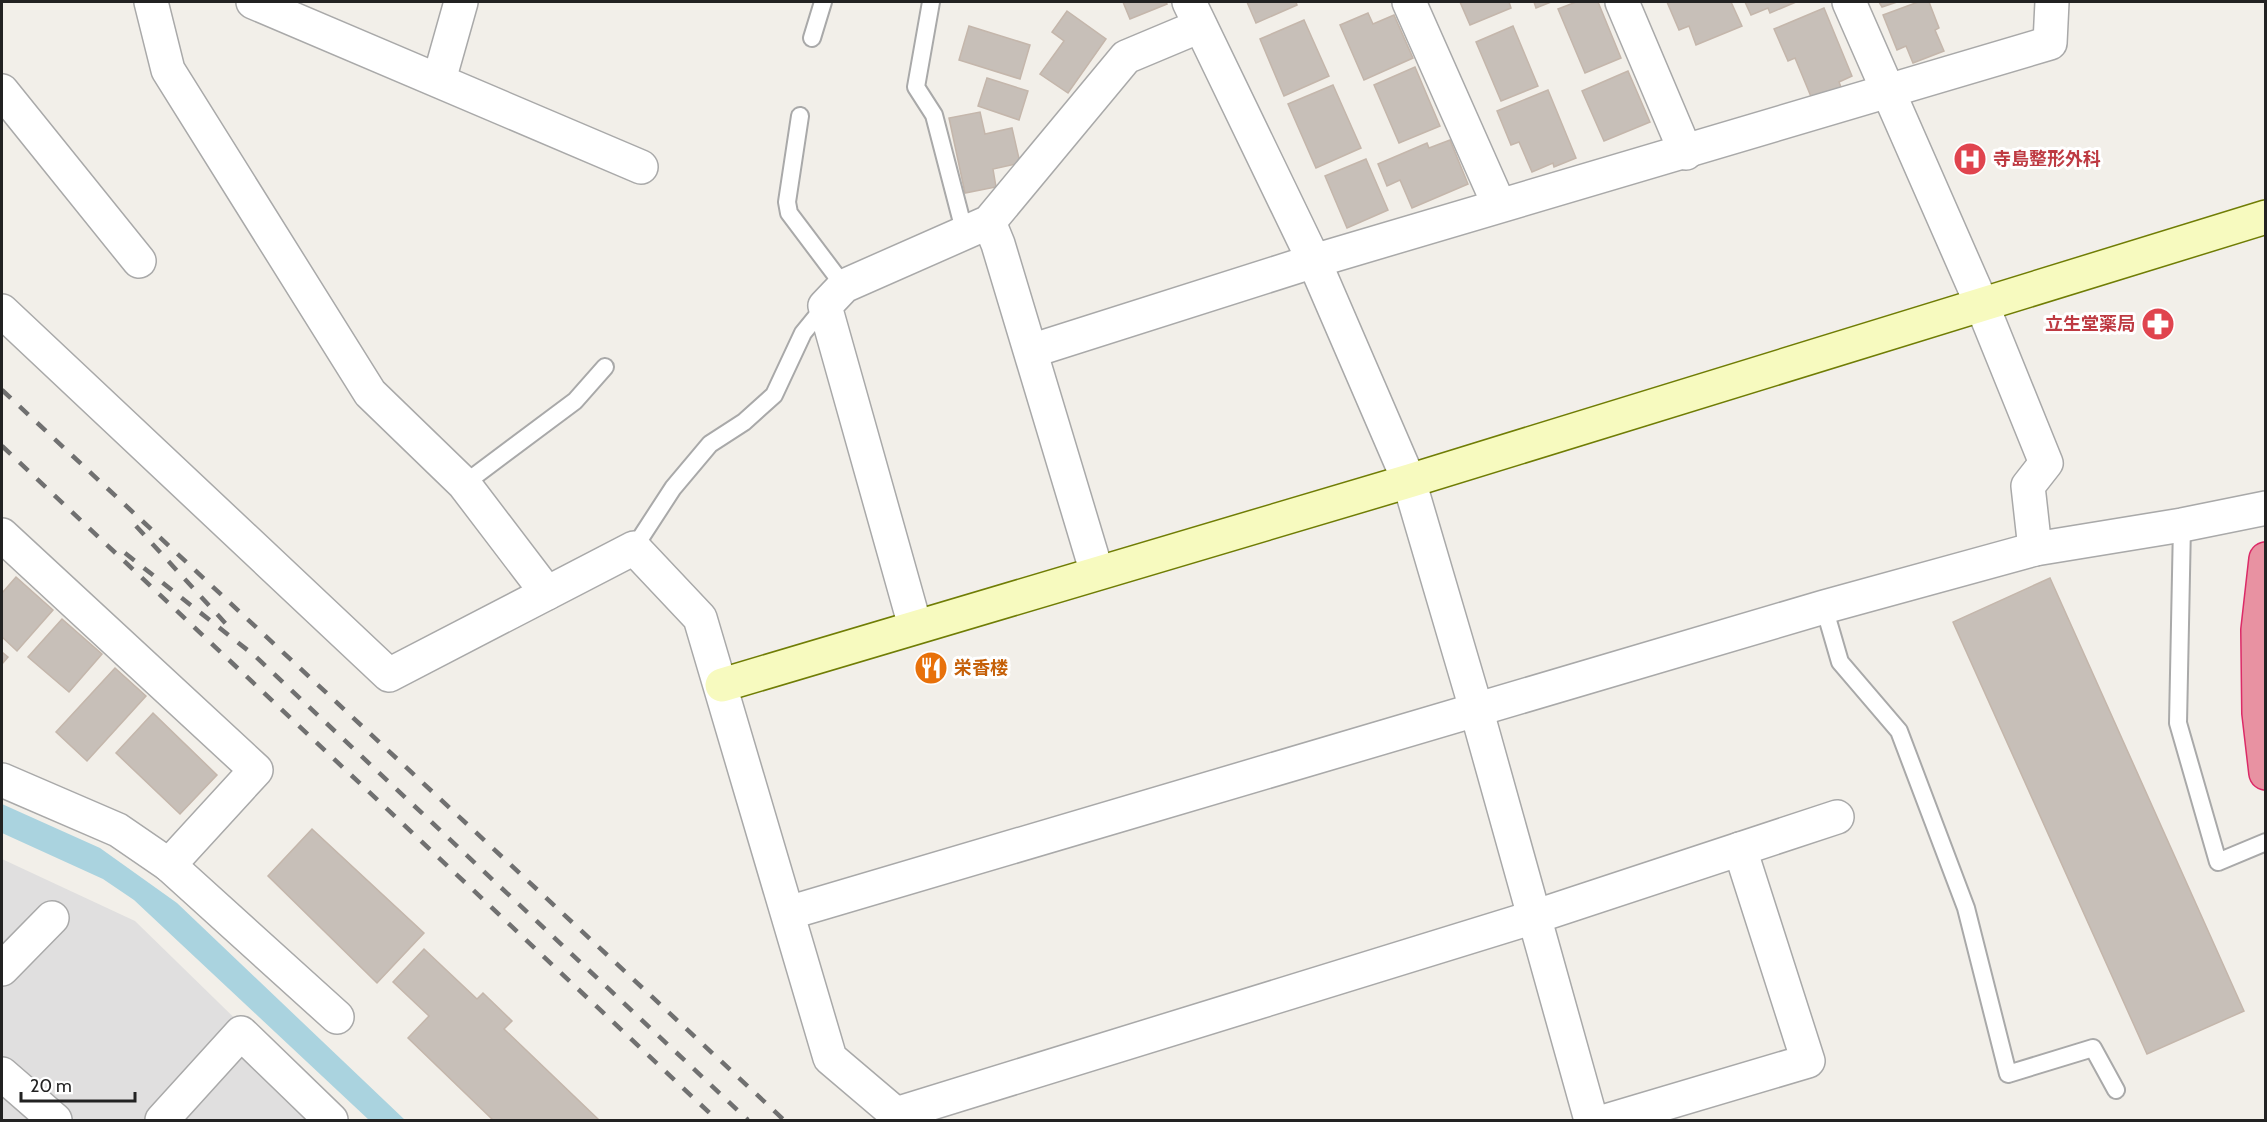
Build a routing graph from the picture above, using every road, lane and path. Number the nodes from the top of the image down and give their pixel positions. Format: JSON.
{"nodes":[{"id":1,"x":151,"y":2,"type":"edge"},
{"id":2,"x":253,"y":2,"type":"edge"},
{"id":3,"x":461,"y":2,"type":"edge"},
{"id":4,"x":823,"y":2,"type":"edge"},
{"id":5,"x":931,"y":2,"type":"edge"},
{"id":6,"x":1409,"y":2,"type":"edge"},
{"id":7,"x":1622,"y":2,"type":"edge"},
{"id":8,"x":1849,"y":2,"type":"edge"},
{"id":9,"x":2052,"y":2,"type":"edge"},
{"id":10,"x":1194,"y":14,"type":"edge"},
{"id":11,"x":812,"y":38,"type":"dead end"},
{"id":12,"x":439,"y":80,"type":"junction"},
{"id":13,"x":2,"y":91,"type":"edge"},
{"id":14,"x":1889,"y":93,"type":"junction"},
{"id":15,"x":800,"y":116,"type":"dead end"},
{"id":16,"x":1686,"y":153,"type":"junction"},
{"id":17,"x":641,"y":167,"type":"dead end"},
{"id":18,"x":1499,"y":206,"type":"junction"},
{"id":19,"x":2265,"y":217,"type":"edge"},
{"id":20,"x":977,"y":228,"type":"junction"},
{"id":21,"x":139,"y":261,"type":"dead end"},
{"id":22,"x":1314,"y":261,"type":"junction"},
{"id":23,"x":834,"y":296,"type":"junction"},
{"id":24,"x":1983,"y":305,"type":"junction"},
{"id":25,"x":2,"y":311,"type":"edge"},
{"id":26,"x":1030,"y":351,"type":"junction"},
{"id":27,"x":605,"y":367,"type":"dead end"},
{"id":28,"x":1409,"y":481,"type":"junction"},
{"id":29,"x":464,"y":484,"type":"junction"},
{"id":30,"x":2265,"y":508,"type":"edge"},
{"id":31,"x":2182,"y":525,"type":"junction"},
{"id":32,"x":2,"y":535,"type":"edge"},
{"id":33,"x":634,"y":548,"type":"junction"},
{"id":34,"x":2035,"y":549,"type":"junction"},
{"id":35,"x":2265,"y":559,"type":"edge"},
{"id":36,"x":1097,"y":573,"type":"junction"},
{"id":37,"x":547,"y":593,"type":"junction"},
{"id":38,"x":1824,"y":607,"type":"junction"},
{"id":39,"x":915,"y":626,"type":"junction"},
{"id":40,"x":722,"y":685,"type":"junction"},
{"id":41,"x":1477,"y":711,"type":"junction"},
{"id":42,"x":2265,"y":773,"type":"edge"},
{"id":43,"x":2,"y":780,"type":"edge"},
{"id":44,"x":1837,"y":817,"type":"dead end"},
{"id":45,"x":2265,"y":842,"type":"edge"},
{"id":46,"x":1740,"y":849,"type":"junction"},
{"id":47,"x":169,"y":866,"type":"junction"},
{"id":48,"x":788,"y":913,"type":"junction"},
{"id":49,"x":1534,"y":916,"type":"junction"},
{"id":50,"x":52,"y":918,"type":"dead end"},
{"id":51,"x":2,"y":969,"type":"edge"},
{"id":52,"x":337,"y":1017,"type":"dead end"},
{"id":53,"x":2,"y":1074,"type":"edge"},
{"id":54,"x":2115,"y":1090,"type":"dead end"},
{"id":55,"x":899,"y":1117,"type":"edge"},
{"id":56,"x":55,"y":1120,"type":"edge"},
{"id":57,"x":162,"y":1120,"type":"edge"},
{"id":58,"x":331,"y":1120,"type":"edge"},
{"id":59,"x":1591,"y":1120,"type":"edge"},
{"id":60,"x":1609,"y":1120,"type":"edge"}],
"edges":[{"from":1,"to":29,"type":"street"},
{"from":2,"to":12,"type":"street"},
{"from":3,"to":12,"type":"street"},
{"from":4,"to":11,"type":"lane"},
{"from":5,"to":20,"type":"lane"},
{"from":6,"to":18,"type":"street"},
{"from":7,"to":16,"type":"street"},
{"from":8,"to":14,"type":"street"},
{"from":9,"to":14,"type":"street"},
{"from":10,"to":20,"type":"street"},
{"from":10,"to":22,"type":"street"},
{"from":12,"to":17,"type":"street"},
{"from":13,"to":21,"type":"street"},
{"from":14,"to":16,"type":"street"},
{"from":14,"to":24,"type":"street"},
{"from":15,"to":23,"type":"lane"},
{"from":16,"to":18,"type":"street"},
{"from":18,"to":22,"type":"street"},
{"from":19,"to":24,"type":"street"},
{"from":20,"to":23,"type":"street"},
{"from":20,"to":26,"type":"street"},
{"from":22,"to":26,"type":"street"},
{"from":22,"to":28,"type":"street"},
{"from":23,"to":33,"type":"lane"},
{"from":23,"to":39,"type":"street"},
{"from":24,"to":28,"type":"street"},
{"from":24,"to":34,"type":"street"},
{"from":25,"to":37,"type":"street"},
{"from":26,"to":36,"type":"street"},
{"from":27,"to":29,"type":"lane"},
{"from":28,"to":36,"type":"street"},
{"from":28,"to":41,"type":"street"},
{"from":29,"to":37,"type":"street"},
{"from":30,"to":31,"type":"street"},
{"from":31,"to":34,"type":"street"},
{"from":31,"to":45,"type":"lane"},
{"from":32,"to":47,"type":"street"},
{"from":33,"to":37,"type":"street"},
{"from":33,"to":40,"type":"street"},
{"from":34,"to":38,"type":"street"},
{"from":35,"to":42,"type":"highway"},
{"from":36,"to":39,"type":"street"},
{"from":38,"to":41,"type":"street"},
{"from":38,"to":54,"type":"lane"},
{"from":39,"to":40,"type":"street"},
{"from":40,"to":48,"type":"street"},
{"from":41,"to":48,"type":"street"},
{"from":41,"to":49,"type":"street"},
{"from":43,"to":47,"type":"street"},
{"from":44,"to":46,"type":"street"},
{"from":46,"to":49,"type":"street"},
{"from":46,"to":60,"type":"street"},
{"from":47,"to":52,"type":"street"},
{"from":48,"to":55,"type":"street"},
{"from":49,"to":55,"type":"street"},
{"from":49,"to":59,"type":"street"},
{"from":50,"to":51,"type":"street"},
{"from":53,"to":56,"type":"street"},
{"from":57,"to":58,"type":"street"}]}
